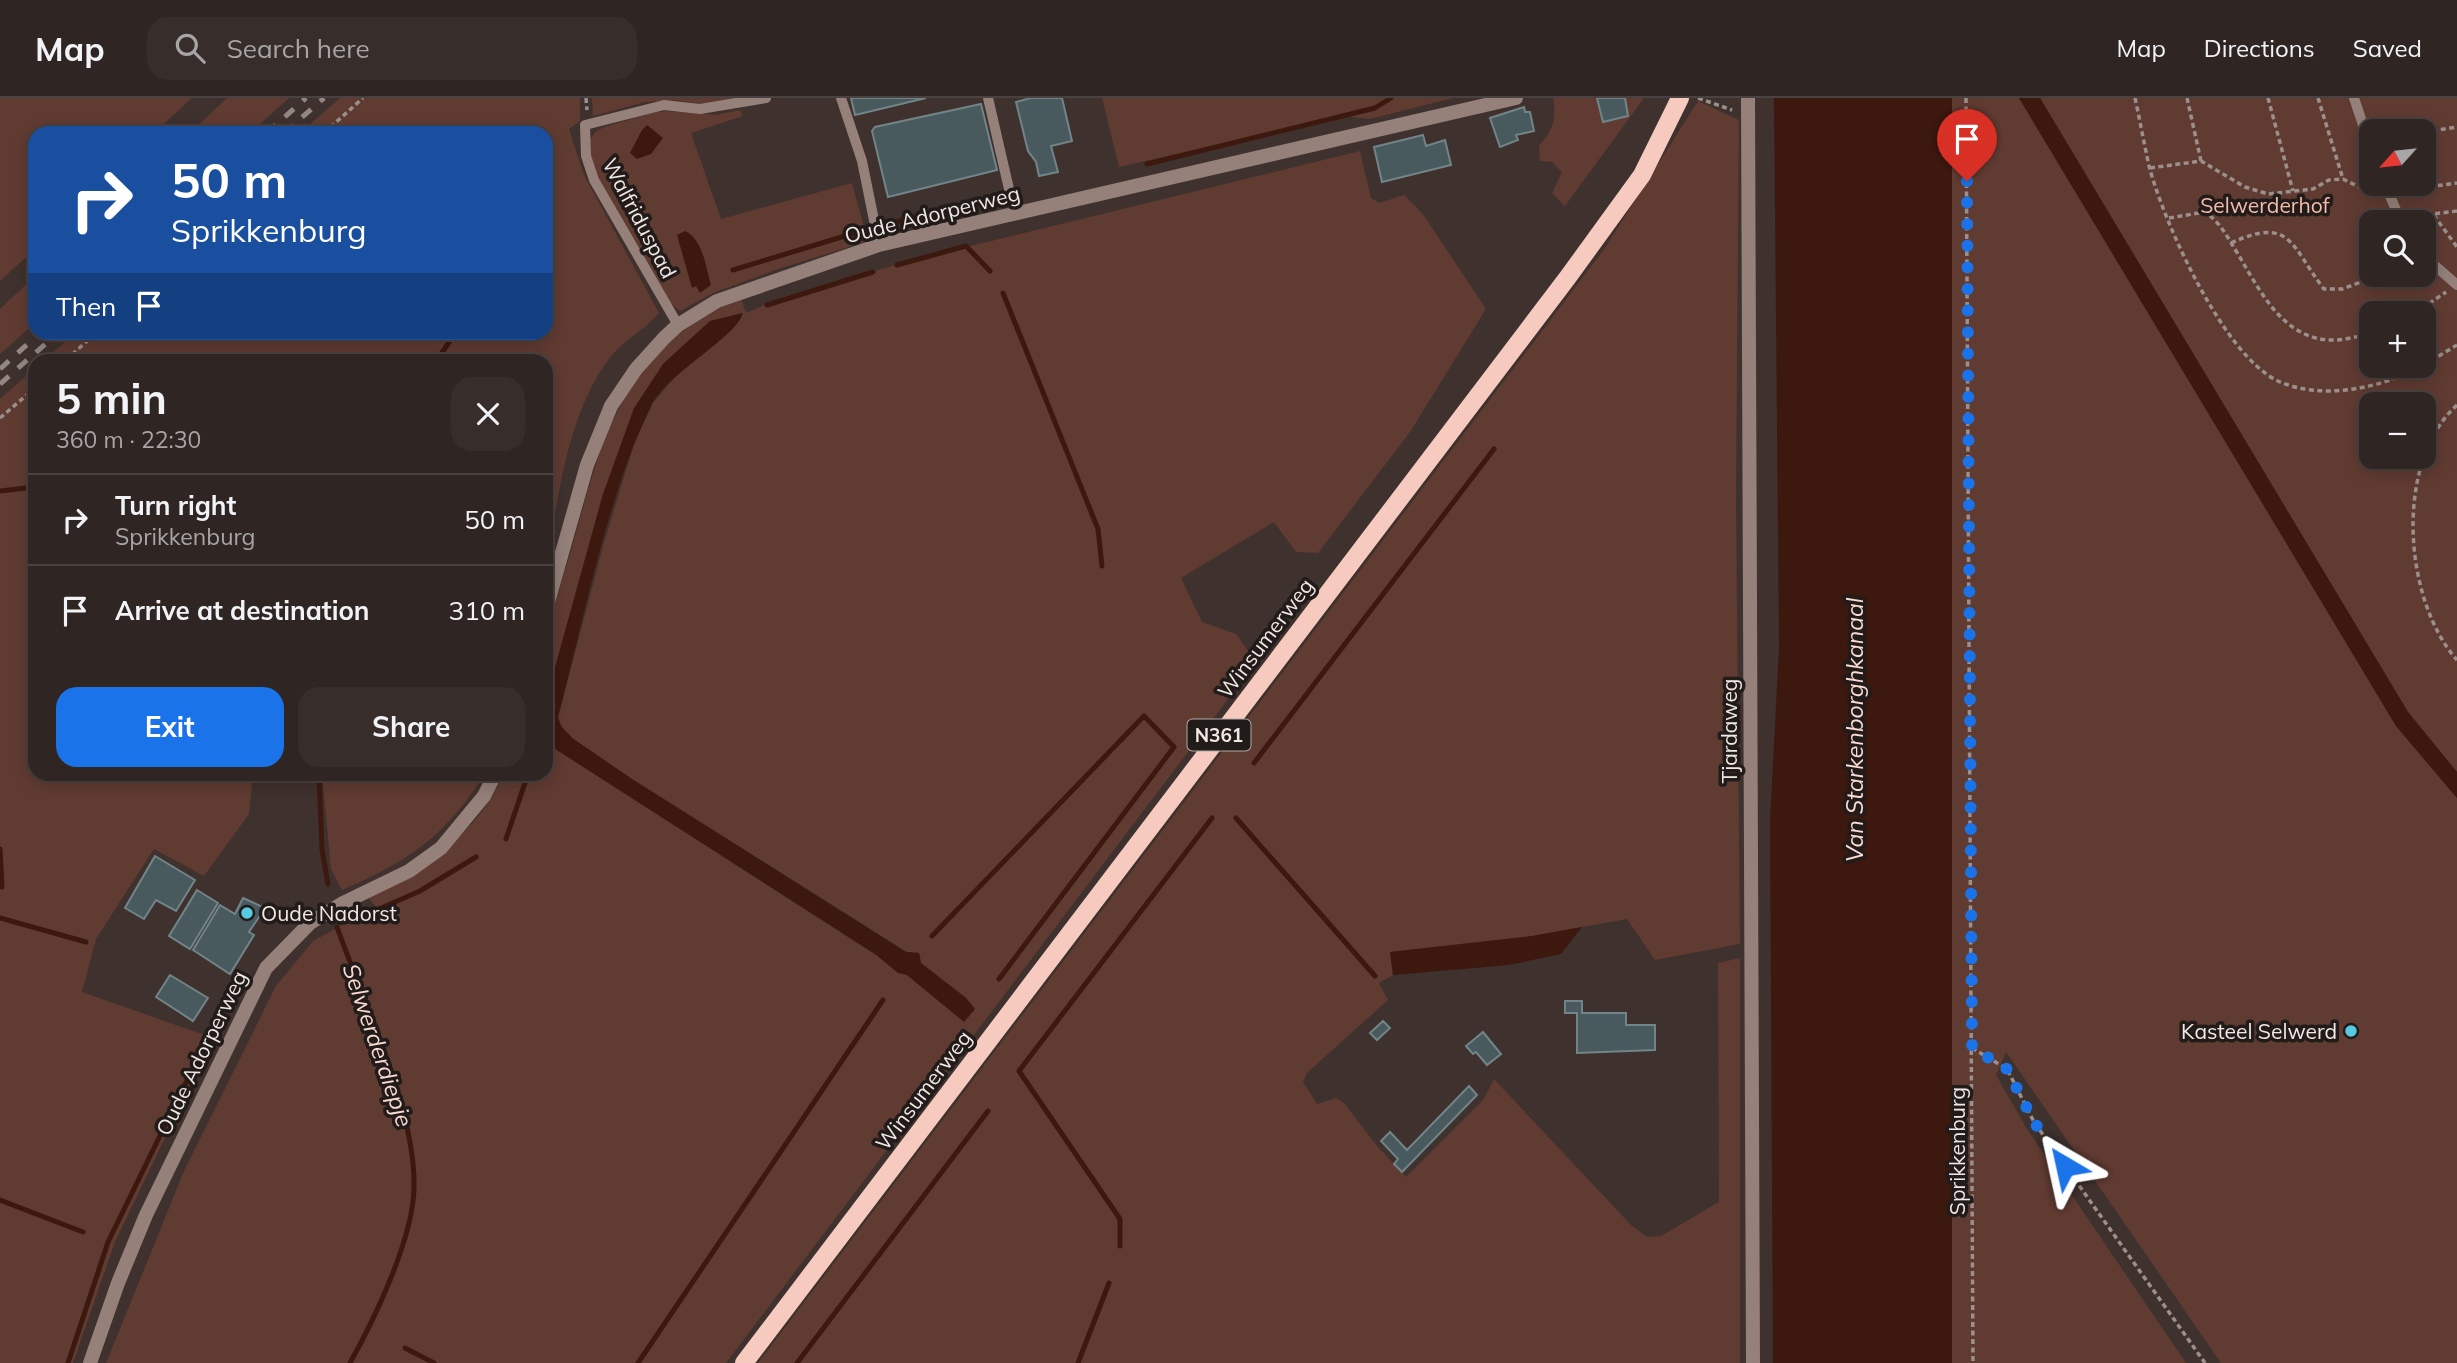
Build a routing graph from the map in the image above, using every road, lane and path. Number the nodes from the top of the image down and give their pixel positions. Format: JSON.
{"nodes":[{"id":1,"x":363,"y":98,"type":"edge"},
{"id":2,"x":766,"y":98,"type":"edge"},
{"id":3,"x":841,"y":98,"type":"edge"},
{"id":4,"x":988,"y":98,"type":"edge"},
{"id":5,"x":1516,"y":98,"type":"edge"},
{"id":6,"x":1680,"y":98,"type":"edge"},
{"id":7,"x":1698,"y":98,"type":"edge"},
{"id":8,"x":1748,"y":98,"type":"edge"},
{"id":9,"x":1966,"y":98,"type":"edge"},
{"id":10,"x":2135,"y":98,"type":"edge"},
{"id":11,"x":2187,"y":98,"type":"edge"},
{"id":12,"x":2268,"y":98,"type":"edge"},
{"id":13,"x":2318,"y":98,"type":"edge"},
{"id":14,"x":2354,"y":98,"type":"edge"},
{"id":15,"x":1748,"y":113,"type":"junction"},
{"id":16,"x":2361,"y":119,"type":"edge"},
{"id":17,"x":332,"y":126,"type":"edge"},
{"id":18,"x":2457,"y":127,"type":"edge"},
{"id":19,"x":2436,"y":130,"type":"edge"},
{"id":20,"x":2201,"y":161,"type":"junction"},
{"id":21,"x":2150,"y":169,"type":"junction"},
{"id":22,"x":2343,"y":179,"type":"junction"},
{"id":23,"x":2457,"y":183,"type":"edge"},
{"id":24,"x":2436,"y":184,"type":"edge"},
{"id":25,"x":2359,"y":187,"type":"edge"},
{"id":26,"x":2292,"y":191,"type":"junction"},
{"id":27,"x":2457,"y":211,"type":"edge"},
{"id":28,"x":1015,"y":215,"type":"junction"},
{"id":29,"x":2169,"y":218,"type":"junction"},
{"id":30,"x":2231,"y":243,"type":"junction"},
{"id":31,"x":879,"y":244,"type":"junction"},
{"id":32,"x":2457,"y":247,"type":"edge"},
{"id":33,"x":2436,"y":267,"type":"edge"},
{"id":34,"x":2359,"y":283,"type":"edge"},
{"id":35,"x":2456,"y":285,"type":"edge"},
{"id":36,"x":2433,"y":301,"type":"edge"},
{"id":37,"x":678,"y":325,"type":"junction"},
{"id":38,"x":2359,"y":335,"type":"edge"},
{"id":39,"x":88,"y":340,"type":"edge"},
{"id":40,"x":2457,"y":345,"type":"edge"},
{"id":41,"x":73,"y":354,"type":"edge"},
{"id":42,"x":2436,"y":357,"type":"edge"},
{"id":43,"x":2391,"y":378,"type":"edge"},
{"id":44,"x":28,"y":393,"type":"edge"},
{"id":45,"x":2457,"y":405,"type":"edge"},
{"id":46,"x":0,"y":418,"type":"edge"},
{"id":47,"x":553,"y":584,"type":"edge"},
{"id":48,"x":2457,"y":660,"type":"edge"},
{"id":49,"x":492,"y":781,"type":"edge"},
{"id":50,"x":1972,"y":1048,"type":"junction"},
{"id":51,"x":90,"y":1363,"type":"edge"},
{"id":52,"x":744,"y":1363,"type":"edge"},
{"id":53,"x":1753,"y":1363,"type":"edge"},
{"id":54,"x":1973,"y":1363,"type":"edge"},
{"id":55,"x":2205,"y":1363,"type":"edge"}],
"edges":[{"from":1,"to":17,"type":"path"},
{"from":2,"to":37,"type":"lane","name":"Walfriduspad"},
{"from":3,"to":31,"type":"lane"},
{"from":4,"to":28,"type":"lane"},
{"from":5,"to":28,"type":"street","name":"Oude Adorperweg"},
{"from":6,"to":52,"type":"main road","name":"Winsumerweg","number":"N361"},
{"from":7,"to":15,"type":"path"},
{"from":8,"to":15,"type":"street","name":"Tjardaweg"},
{"from":9,"to":50,"type":"path","name":"Sprikkenburg"},
{"from":10,"to":21,"type":"path"},
{"from":11,"to":20,"type":"path"},
{"from":12,"to":26,"type":"path"},
{"from":13,"to":22,"type":"path"},
{"from":14,"to":16,"type":"lane"},
{"from":15,"to":53,"type":"street","name":"Tjardaweg"},
{"from":18,"to":19,"type":"path"},
{"from":20,"to":21,"type":"path"},
{"from":20,"to":26,"type":"path"},
{"from":21,"to":29,"type":"path"},
{"from":22,"to":25,"type":"path"},
{"from":22,"to":26,"type":"path"},
{"from":23,"to":24,"type":"path"},
{"from":27,"to":32,"type":"path"},
{"from":28,"to":31,"type":"street","name":"Oude Adorperweg"},
{"from":29,"to":30,"type":"path"},
{"from":29,"to":43,"type":"path"},
{"from":30,"to":34,"type":"path"},
{"from":30,"to":38,"type":"path"},
{"from":31,"to":37,"type":"street","name":"Oude Adorperweg"},
{"from":33,"to":35,"type":"lane"},
{"from":35,"to":36,"type":"path"},
{"from":37,"to":47,"type":"street","name":"Oude Adorperweg"},
{"from":39,"to":41,"type":"path"},
{"from":40,"to":42,"type":"path"},
{"from":44,"to":46,"type":"path"},
{"from":45,"to":48,"type":"path"},
{"from":49,"to":51,"type":"street","name":"Oude Adorperweg"},
{"from":50,"to":54,"type":"path","name":"Sprikkenburg"},
{"from":50,"to":55,"type":"path"}]}
